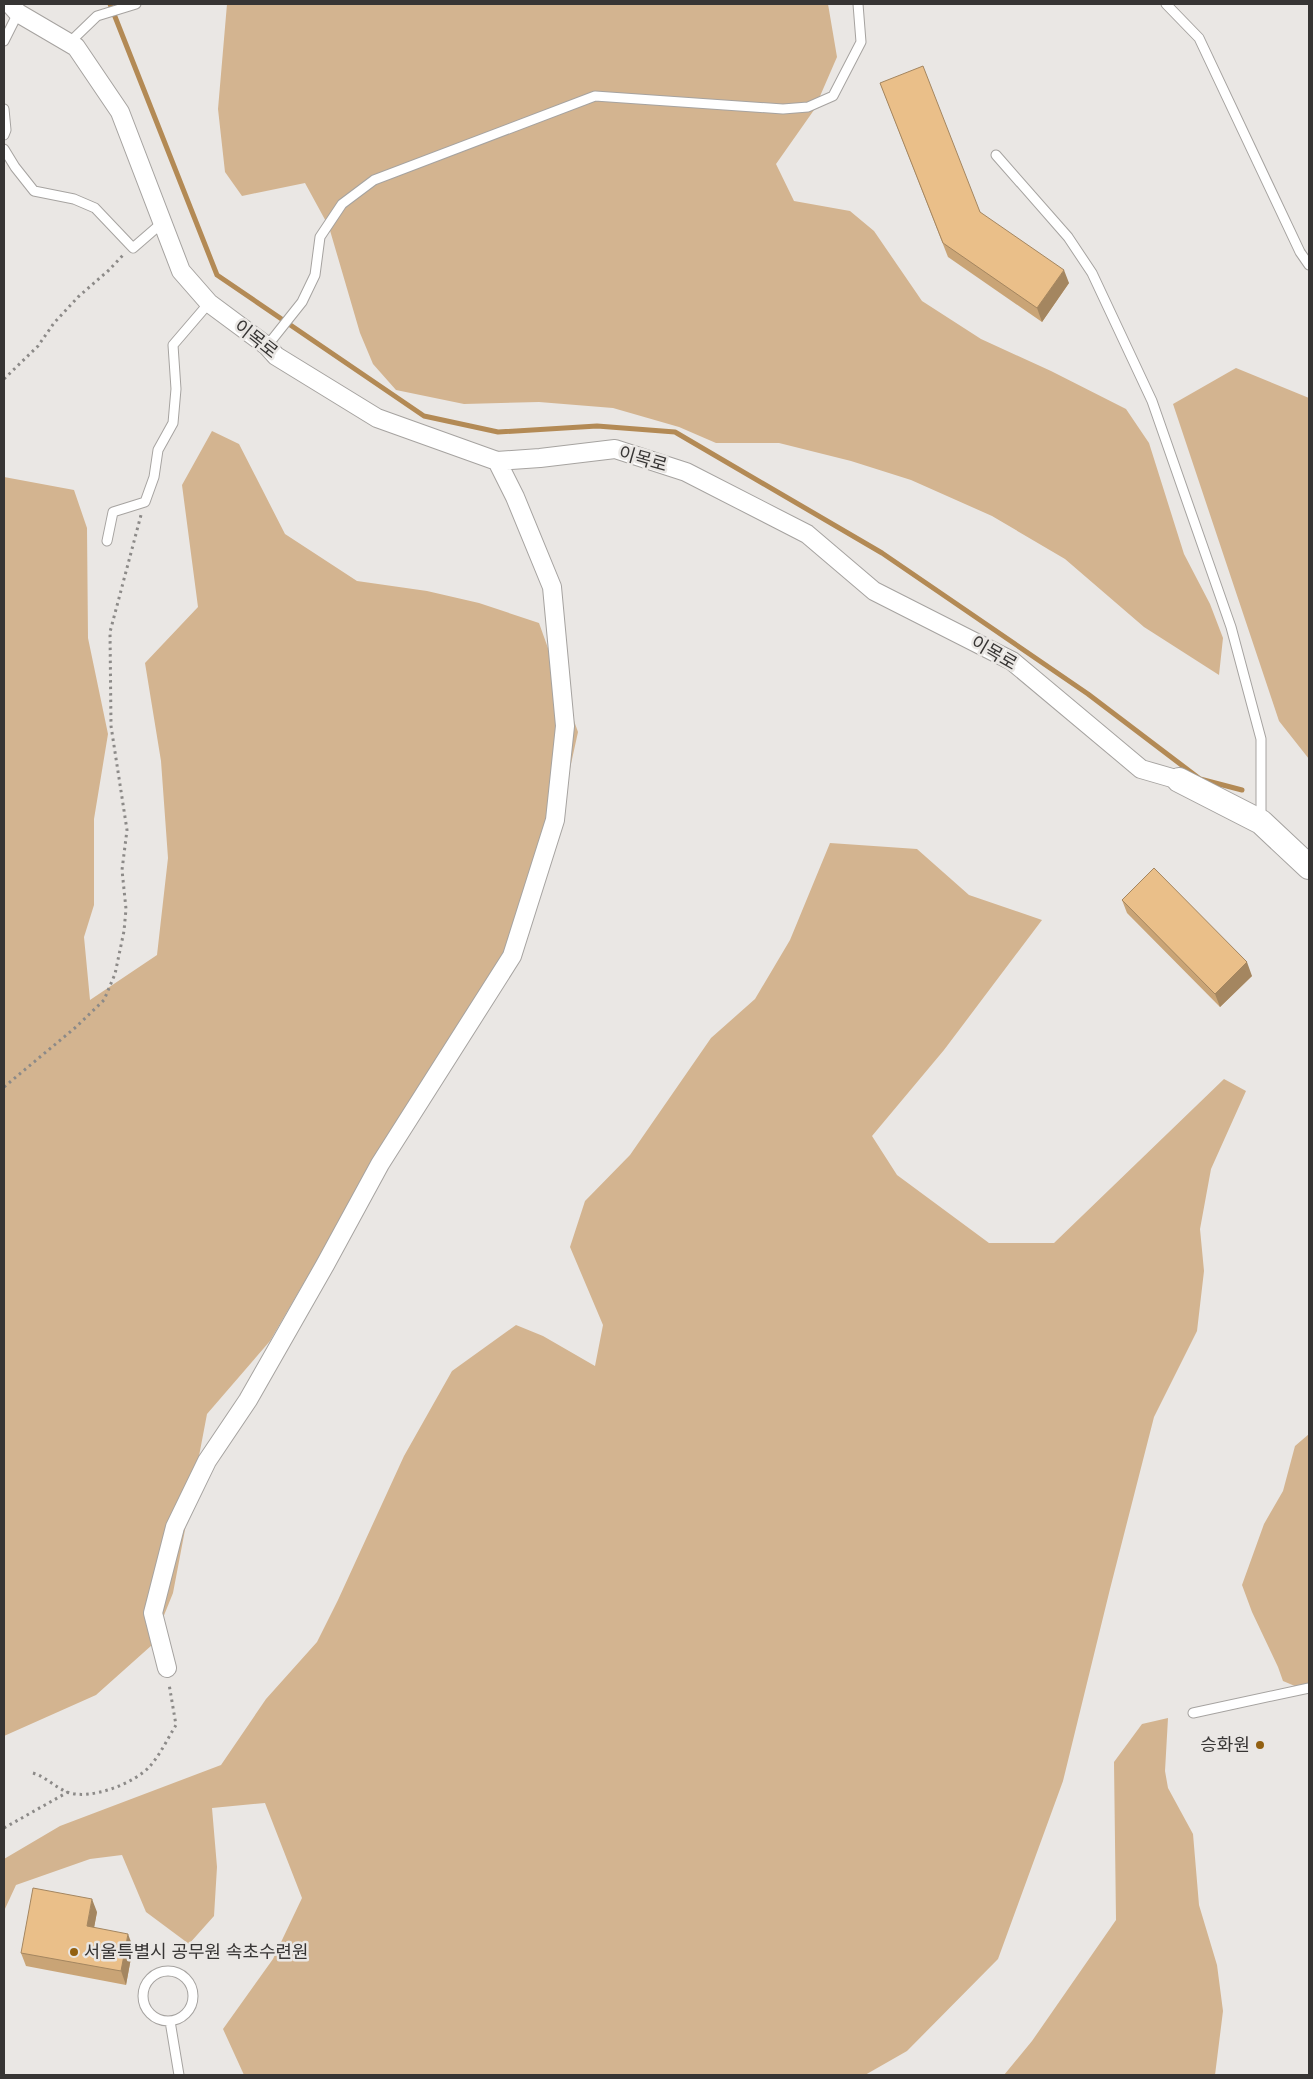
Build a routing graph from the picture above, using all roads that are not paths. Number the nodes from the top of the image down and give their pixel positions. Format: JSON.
{"nodes":[{"id":1,"x":136,"y":4,"type":"edge"},
{"id":2,"x":858,"y":4,"type":"edge"},
{"id":3,"x":1166,"y":4,"type":"edge"},
{"id":4,"x":14,"y":8,"type":"edge"},
{"id":5,"x":4,"y":41,"type":"edge"},
{"id":6,"x":69,"y":43,"type":"junction"},
{"id":7,"x":4,"y":109,"type":"edge"},
{"id":8,"x":4,"y":135,"type":"edge"},
{"id":9,"x":4,"y":149,"type":"edge"},
{"id":10,"x":996,"y":155,"type":"dead end"},
{"id":11,"x":163,"y":222,"type":"junction"},
{"id":12,"x":1309,"y":265,"type":"edge"},
{"id":13,"x":209,"y":303,"type":"junction"},
{"id":14,"x":267,"y":346,"type":"junction"},
{"id":15,"x":497,"y":461,"type":"junction"},
{"id":16,"x":107,"y":541,"type":"dead end"},
{"id":17,"x":1179,"y":780,"type":"joint"},
{"id":18,"x":1261,"y":822,"type":"junction"},
{"id":19,"x":1309,"y":867,"type":"edge"},
{"id":20,"x":167,"y":1668,"type":"road end"},
{"id":21,"x":1309,"y":1688,"type":"edge"},
{"id":22,"x":1193,"y":1714,"type":"dead end"},
{"id":23,"x":170,"y":2021,"type":"junction"},
{"id":24,"x":179,"y":2075,"type":"edge"}],
"edges":[{"from":1,"to":6,"type":"lane"},
{"from":2,"to":14,"type":"lane"},
{"from":3,"to":12,"type":"lane"},
{"from":4,"to":5,"type":"lane"},
{"from":4,"to":6,"type":"street","name":"이목로"},
{"from":6,"to":11,"type":"street","name":"이목로"},
{"from":7,"to":8,"type":"lane"},
{"from":9,"to":11,"type":"lane"},
{"from":10,"to":18,"type":"lane"},
{"from":11,"to":13,"type":"street","name":"이목로"},
{"from":13,"to":14,"type":"street","name":"이목로"},
{"from":13,"to":16,"type":"lane"},
{"from":14,"to":15,"type":"street","name":"이목로"},
{"from":15,"to":17,"type":"street","name":"이목로"},
{"from":15,"to":20,"type":"street"},
{"from":17,"to":18,"type":"street","name":"이목로"},
{"from":18,"to":19,"type":"street","name":"이목로"},
{"from":21,"to":22,"type":"lane"},
{"from":23,"to":23,"type":"lane"},
{"from":23,"to":24,"type":"lane"}]}
